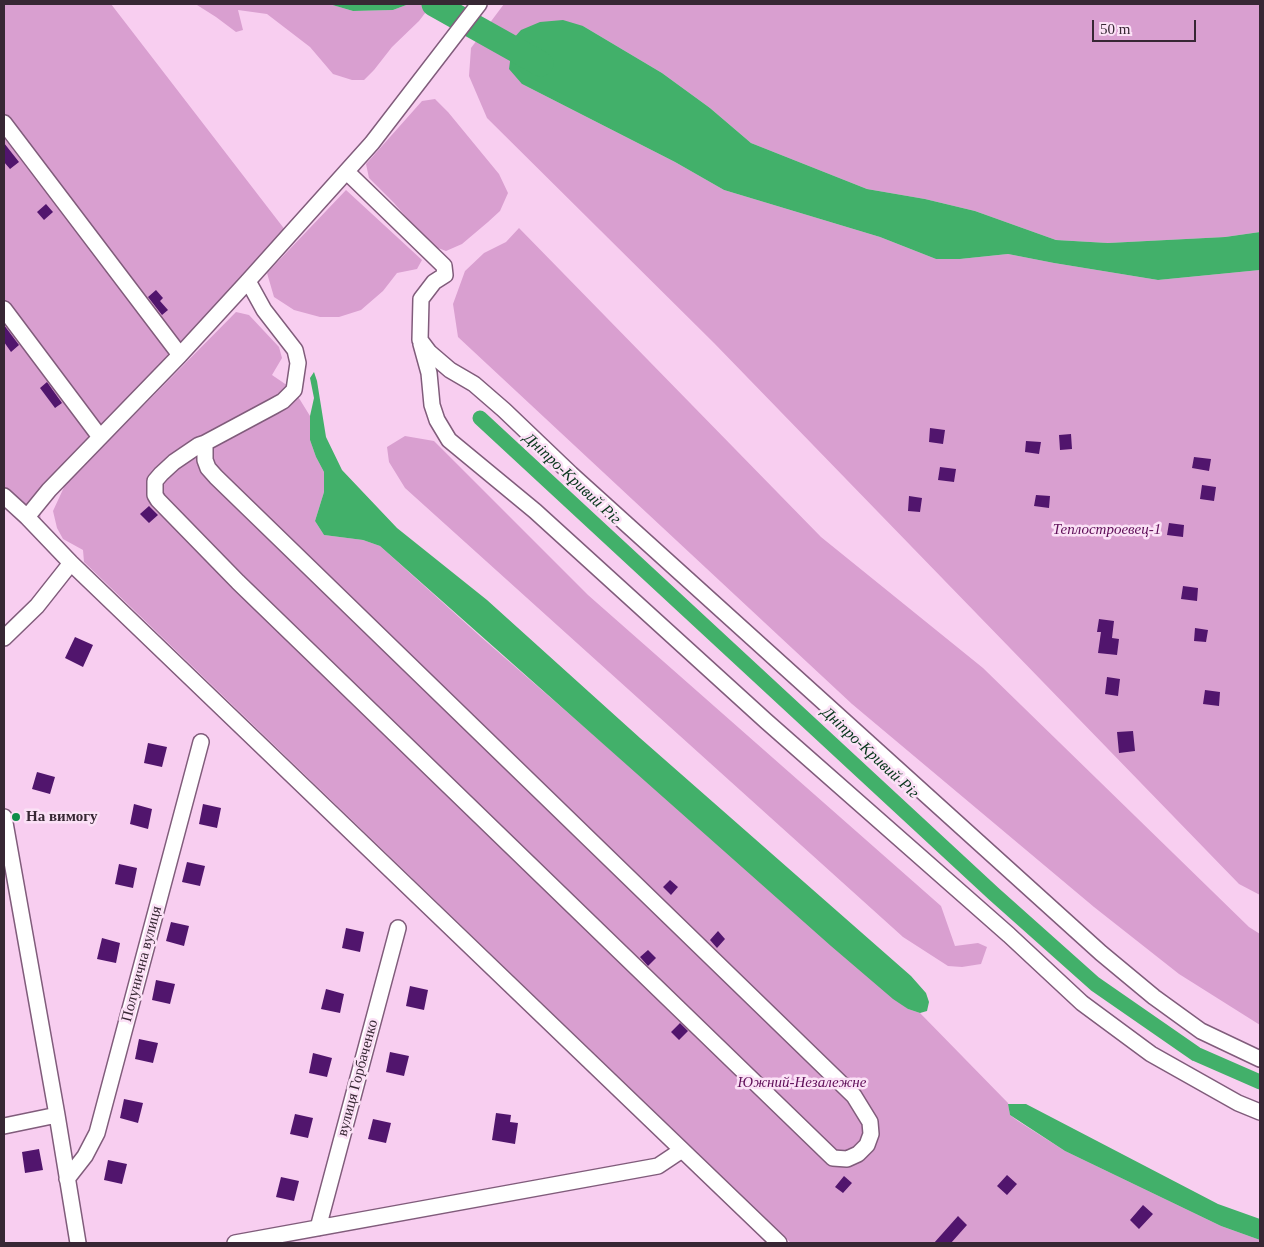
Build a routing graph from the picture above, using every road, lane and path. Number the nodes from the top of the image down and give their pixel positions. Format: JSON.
{"nodes":[{"id":1,"x":479,"y":4,"type":"edge"},
{"id":2,"x":4,"y":123,"type":"edge"},
{"id":3,"x":347,"y":172,"type":"junction"},
{"id":4,"x":248,"y":281,"type":"junction"},
{"id":5,"x":4,"y":309,"type":"edge"},
{"id":6,"x":420,"y":340,"type":"junction"},
{"id":7,"x":180,"y":355,"type":"junction"},
{"id":8,"x":100,"y":437,"type":"junction"},
{"id":9,"x":205,"y":443,"type":"junction"},
{"id":10,"x":4,"y":496,"type":"edge"},
{"id":11,"x":27,"y":517,"type":"junction"},
{"id":12,"x":71,"y":563,"type":"junction"},
{"id":13,"x":4,"y":638,"type":"edge"},
{"id":14,"x":201,"y":742,"type":"dead end"},
{"id":15,"x":4,"y":817,"type":"edge"},
{"id":16,"x":7,"y":846,"type":"edge"},
{"id":17,"x":398,"y":928,"type":"dead end"},
{"id":18,"x":1260,"y":1059,"type":"edge"},
{"id":19,"x":1260,"y":1112,"type":"edge"},
{"id":20,"x":57,"y":1115,"type":"junction"},
{"id":21,"x":4,"y":1126,"type":"edge"},
{"id":22,"x":682,"y":1150,"type":"junction"},
{"id":23,"x":67,"y":1179,"type":"junction"},
{"id":24,"x":318,"y":1228,"type":"junction"},
{"id":25,"x":78,"y":1243,"type":"edge"},
{"id":26,"x":235,"y":1243,"type":"edge"},
{"id":27,"x":778,"y":1243,"type":"edge"}],
"edges":[{"from":1,"to":3,"type":"street"},
{"from":2,"to":7,"type":"street"},
{"from":3,"to":4,"type":"street"},
{"from":3,"to":6,"type":"street"},
{"from":4,"to":7,"type":"street"},
{"from":4,"to":9,"type":"street"},
{"from":5,"to":8,"type":"street"},
{"from":6,"to":18,"type":"street"},
{"from":6,"to":19,"type":"street"},
{"from":7,"to":8,"type":"street"},
{"from":8,"to":11,"type":"street"},
{"from":9,"to":9,"type":"street"},
{"from":10,"to":11,"type":"street"},
{"from":11,"to":12,"type":"street"},
{"from":12,"to":13,"type":"street"},
{"from":12,"to":22,"type":"street"},
{"from":14,"to":23,"type":"street","name":"Полунична вулиця"},
{"from":15,"to":16,"type":"street"},
{"from":16,"to":20,"type":"street"},
{"from":17,"to":24,"type":"street","name":"вулиця Горбаченко"},
{"from":20,"to":21,"type":"street"},
{"from":20,"to":23,"type":"street"},
{"from":22,"to":24,"type":"street"},
{"from":22,"to":27,"type":"street"},
{"from":23,"to":25,"type":"street"},
{"from":24,"to":26,"type":"street"}]}
